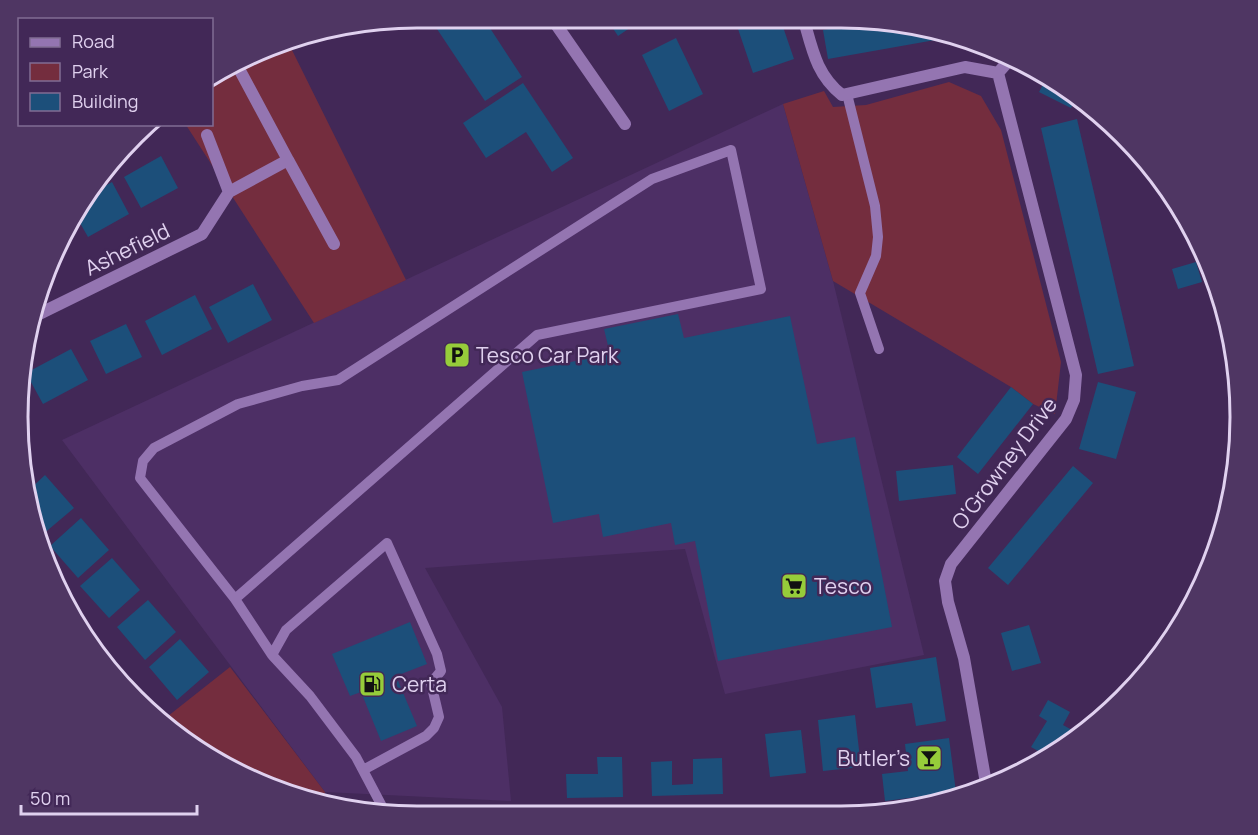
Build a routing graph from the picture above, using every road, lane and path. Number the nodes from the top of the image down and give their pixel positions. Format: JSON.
{"nodes":[{"id":1,"x":559,"y":28,"type":"edge"},
{"id":2,"x":806,"y":28,"type":"edge"},
{"id":3,"x":1004,"y":65,"type":"edge"},
{"id":4,"x":240,"y":71,"type":"edge"},
{"id":5,"x":998,"y":73,"type":"junction"},
{"id":6,"x":847,"y":94,"type":"junction"},
{"id":7,"x":626,"y":124,"type":"dead end"},
{"id":8,"x":207,"y":135,"type":"dead end"},
{"id":9,"x":288,"y":160,"type":"junction"},
{"id":10,"x":229,"y":192,"type":"junction"},
{"id":11,"x":334,"y":244,"type":"dead end"},
{"id":12,"x":43,"y":312,"type":"edge"},
{"id":13,"x":879,"y":349,"type":"dead end"},
{"id":14,"x":235,"y":599,"type":"junction"},
{"id":15,"x":272,"y":656,"type":"junction"},
{"id":16,"x":363,"y":770,"type":"junction"},
{"id":17,"x":985,"y":779,"type":"edge"},
{"id":18,"x":381,"y":805,"type":"edge"}],
"edges":[{"from":1,"to":7,"type":"street"},
{"from":2,"to":6,"type":"street"},
{"from":3,"to":5,"type":"street"},
{"from":4,"to":9,"type":"street"},
{"from":5,"to":6,"type":"street"},
{"from":5,"to":17,"type":"street","name":"O'Growney Drive"},
{"from":6,"to":13,"type":"lane"},
{"from":8,"to":10,"type":"street"},
{"from":9,"to":10,"type":"street"},
{"from":9,"to":11,"type":"street"},
{"from":10,"to":12,"type":"street","name":"Ashefield"},
{"from":14,"to":14,"type":"lane"},
{"from":14,"to":15,"type":"lane"},
{"from":15,"to":16,"type":"lane"},
{"from":15,"to":16,"type":"lane"},
{"from":16,"to":18,"type":"lane"}]}
